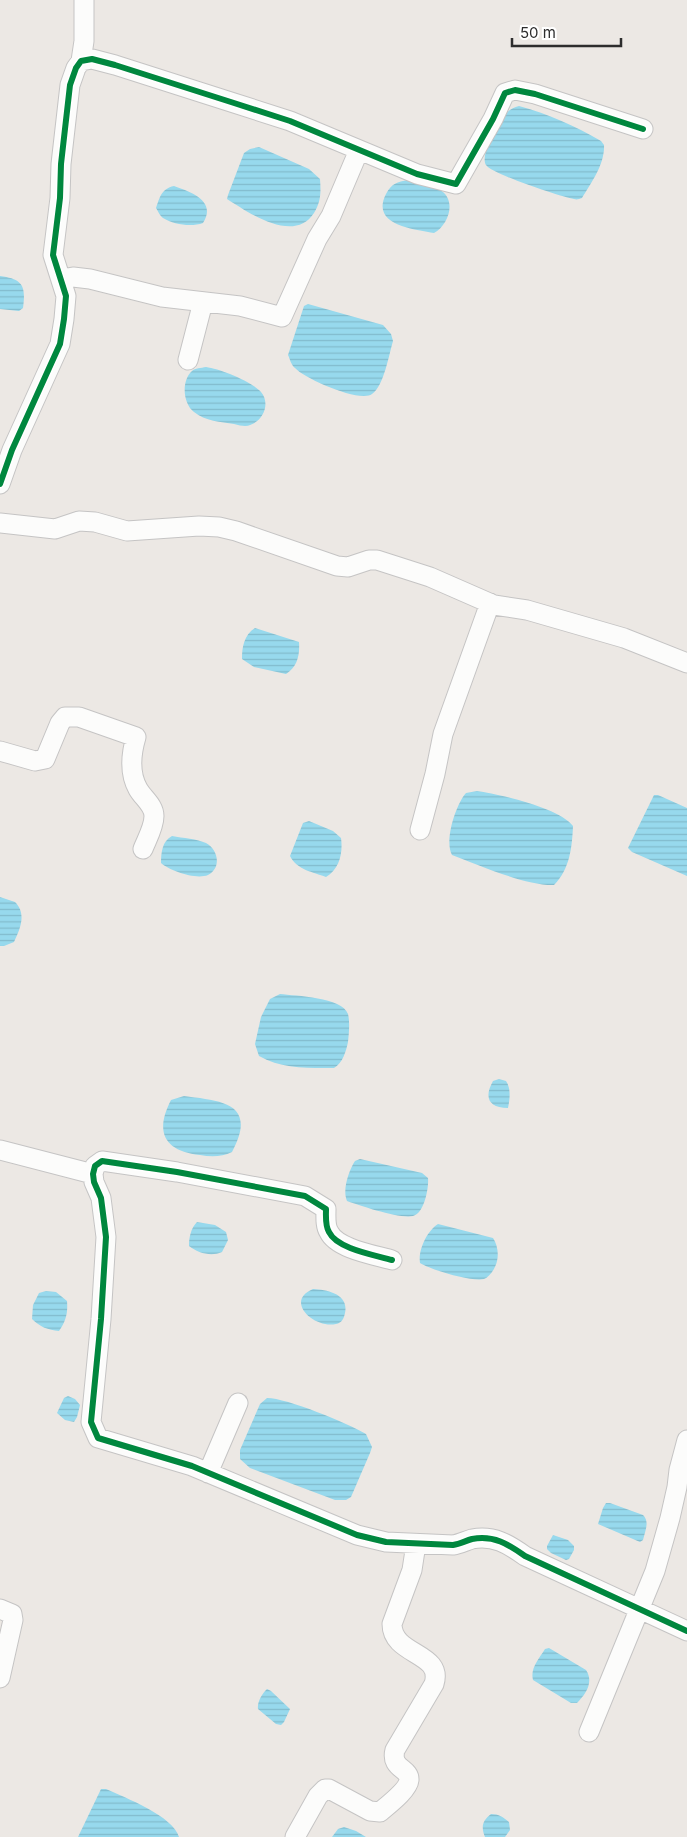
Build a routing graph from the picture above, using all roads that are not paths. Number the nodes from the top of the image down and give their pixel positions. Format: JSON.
{"nodes":[{"id":1,"x":84,"y":0,"type":"edge"},
{"id":2,"x":81,"y":61,"type":"junction"},
{"id":3,"x":643,"y":129,"type":"dead end"},
{"id":4,"x":358,"y":150,"type":"junction"},
{"id":5,"x":62,"y":279,"type":"junction"},
{"id":6,"x":203,"y":302,"type":"junction"},
{"id":7,"x":188,"y":360,"type":"dead end"},
{"id":8,"x":0,"y":484,"type":"edge"},
{"id":9,"x":0,"y":523,"type":"edge"},
{"id":10,"x":490,"y":603,"type":"junction"},
{"id":11,"x":687,"y":663,"type":"edge"},
{"id":12,"x":0,"y":751,"type":"edge"},
{"id":13,"x":420,"y":830,"type":"dead end"},
{"id":14,"x":143,"y":849,"type":"dead end"},
{"id":15,"x":0,"y":1150,"type":"edge"},
{"id":16,"x":93,"y":1174,"type":"junction"},
{"id":17,"x":392,"y":1260,"type":"dead end"},
{"id":18,"x":238,"y":1403,"type":"dead end"},
{"id":19,"x":687,"y":1440,"type":"edge"},
{"id":20,"x":208,"y":1473,"type":"junction"},
{"id":21,"x":416,"y":1544,"type":"junction"},
{"id":22,"x":0,"y":1609,"type":"edge"},
{"id":23,"x":640,"y":1609,"type":"junction"},
{"id":24,"x":687,"y":1631,"type":"edge"},
{"id":25,"x":0,"y":1678,"type":"edge"},
{"id":26,"x":588,"y":1732,"type":"dead end"},
{"id":27,"x":295,"y":1837,"type":"edge"}],
"edges":[{"from":1,"to":2,"type":"street"},
{"from":2,"to":4,"type":"street"},
{"from":2,"to":5,"type":"street"},
{"from":3,"to":4,"type":"street"},
{"from":4,"to":6,"type":"street"},
{"from":5,"to":6,"type":"street"},
{"from":5,"to":8,"type":"street"},
{"from":6,"to":7,"type":"street"},
{"from":9,"to":10,"type":"street"},
{"from":10,"to":11,"type":"street"},
{"from":10,"to":13,"type":"street"},
{"from":12,"to":14,"type":"street"},
{"from":15,"to":16,"type":"street"},
{"from":16,"to":17,"type":"street"},
{"from":16,"to":20,"type":"street"},
{"from":18,"to":20,"type":"street"},
{"from":19,"to":23,"type":"street"},
{"from":20,"to":21,"type":"street"},
{"from":21,"to":23,"type":"street"},
{"from":21,"to":27,"type":"street"},
{"from":22,"to":25,"type":"street"},
{"from":23,"to":24,"type":"street"},
{"from":23,"to":26,"type":"street"}]}
